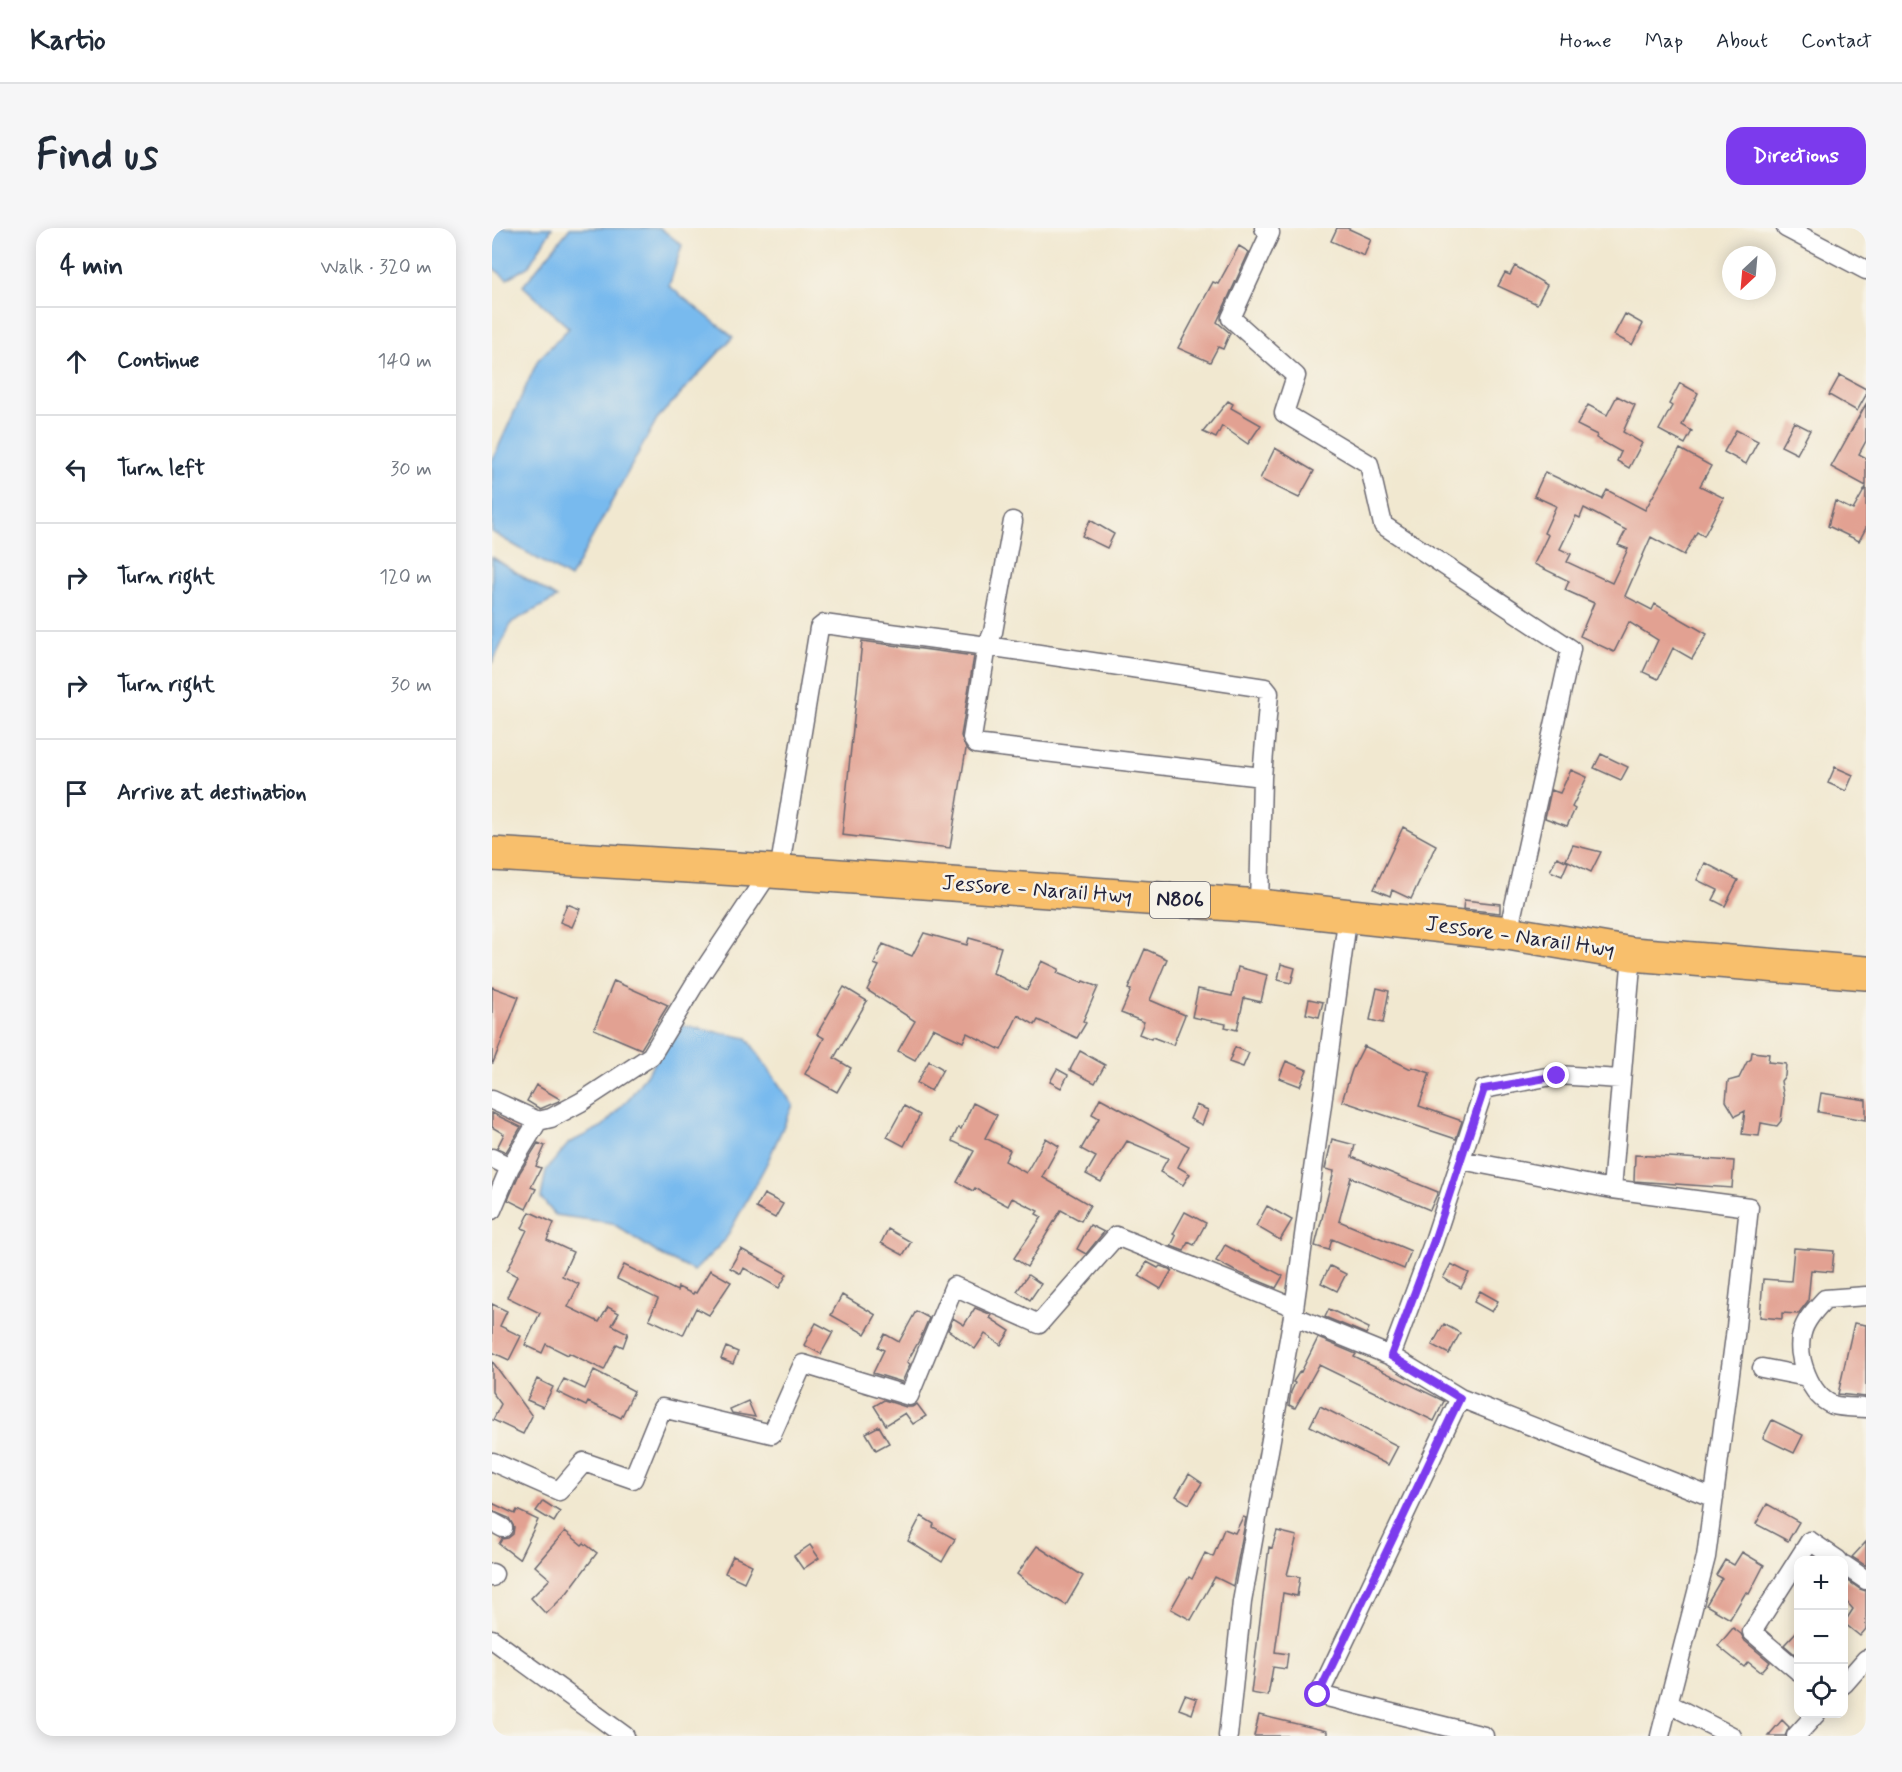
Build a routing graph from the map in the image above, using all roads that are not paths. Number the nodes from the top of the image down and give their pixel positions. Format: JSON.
{"nodes":[{"id":1,"x":1264,"y":228,"type":"edge"},
{"id":2,"x":1786,"y":228,"type":"edge"},
{"id":3,"x":1866,"y":270,"type":"edge"},
{"id":4,"x":1013,"y":521,"type":"dead end"},
{"id":5,"x":987,"y":646,"type":"junction"},
{"id":6,"x":1262,"y":777,"type":"junction"},
{"id":7,"x":492,"y":854,"type":"edge"},
{"id":8,"x":775,"y":871,"type":"junction"},
{"id":9,"x":1259,"y":906,"type":"junction"},
{"id":10,"x":1348,"y":914,"type":"junction"},
{"id":11,"x":1508,"y":933,"type":"junction"},
{"id":12,"x":1632,"y":954,"type":"junction"},
{"id":13,"x":1866,"y":973,"type":"edge"},
{"id":14,"x":1620,"y":1079,"type":"junction"},
{"id":15,"x":492,"y":1100,"type":"edge"},
{"id":16,"x":538,"y":1121,"type":"junction"},
{"id":17,"x":492,"y":1158,"type":"edge"},
{"id":18,"x":1461,"y":1160,"type":"junction"},
{"id":19,"x":510,"y":1167,"type":"junction"},
{"id":20,"x":1612,"y":1189,"type":"junction"},
{"id":21,"x":492,"y":1210,"type":"edge"},
{"id":22,"x":1866,"y":1296,"type":"edge"},
{"id":23,"x":1292,"y":1311,"type":"junction"},
{"id":24,"x":1391,"y":1356,"type":"junction"},
{"id":25,"x":1762,"y":1368,"type":"dead end"},
{"id":26,"x":1807,"y":1377,"type":"junction"},
{"id":27,"x":1460,"y":1398,"type":"junction"},
{"id":28,"x":1866,"y":1408,"type":"edge"},
{"id":29,"x":492,"y":1463,"type":"edge"},
{"id":30,"x":1714,"y":1498,"type":"junction"},
{"id":31,"x":1800,"y":1556,"type":"edge"},
{"id":32,"x":1832,"y":1556,"type":"edge"},
{"id":33,"x":1794,"y":1566,"type":"edge"},
{"id":34,"x":1848,"y":1568,"type":"edge"},
{"id":35,"x":492,"y":1573,"type":"edge"},
{"id":36,"x":492,"y":1578,"type":"edge"},
{"id":37,"x":1866,"y":1580,"type":"edge"},
{"id":38,"x":492,"y":1639,"type":"edge"},
{"id":39,"x":1866,"y":1659,"type":"edge"},
{"id":40,"x":1794,"y":1668,"type":"edge"},
{"id":41,"x":1848,"y":1679,"type":"edge"},
{"id":42,"x":1668,"y":1704,"type":"junction"},
{"id":43,"x":1812,"y":1718,"type":"edge"},
{"id":44,"x":623,"y":1735,"type":"edge"},
{"id":45,"x":1228,"y":1736,"type":"edge"},
{"id":46,"x":1484,"y":1736,"type":"edge"},
{"id":47,"x":1660,"y":1736,"type":"edge"},
{"id":48,"x":1732,"y":1736,"type":"edge"},
{"id":49,"x":1796,"y":1736,"type":"edge"}],
"edges":[{"from":1,"to":11,"type":"street"},
{"from":2,"to":3,"type":"street"},
{"from":4,"to":5,"type":"street"},
{"from":5,"to":6,"type":"street"},
{"from":5,"to":6,"type":"street"},
{"from":5,"to":8,"type":"street"},
{"from":6,"to":9,"type":"street"},
{"from":7,"to":8,"type":"highway","name":"Jessore - Narail Hwy","number":"N806"},
{"from":8,"to":9,"type":"highway","name":"Jessore - Narail Hwy","number":"N806"},
{"from":8,"to":16,"type":"street"},
{"from":9,"to":10,"type":"highway","name":"Jessore - Narail Hwy","number":"N806"},
{"from":10,"to":11,"type":"highway","name":"Jessore - Narail Hwy","number":"N806"},
{"from":10,"to":23,"type":"street"},
{"from":11,"to":12,"type":"highway","name":"Jessore - Narail Hwy","number":"N806"},
{"from":12,"to":13,"type":"highway","name":"Jessore - Narail Hwy","number":"N806"},
{"from":12,"to":14,"type":"street"},
{"from":14,"to":18,"type":"street"},
{"from":14,"to":20,"type":"street"},
{"from":15,"to":16,"type":"street"},
{"from":16,"to":19,"type":"street"},
{"from":17,"to":19,"type":"street"},
{"from":18,"to":20,"type":"street"},
{"from":18,"to":24,"type":"street"},
{"from":19,"to":21,"type":"street"},
{"from":20,"to":30,"type":"street"},
{"from":22,"to":26,"type":"street"},
{"from":23,"to":24,"type":"street"},
{"from":23,"to":29,"type":"street"},
{"from":23,"to":45,"type":"street"},
{"from":24,"to":27,"type":"street"},
{"from":25,"to":26,"type":"street"},
{"from":26,"to":28,"type":"street"},
{"from":27,"to":30,"type":"street"},
{"from":27,"to":46,"type":"street"},
{"from":30,"to":42,"type":"street"},
{"from":31,"to":32,"type":"street"},
{"from":33,"to":40,"type":"street"},
{"from":34,"to":37,"type":"street"},
{"from":35,"to":36,"type":"street"},
{"from":38,"to":44,"type":"street"},
{"from":39,"to":41,"type":"street"},
{"from":42,"to":47,"type":"street"},
{"from":42,"to":48,"type":"street"},
{"from":43,"to":49,"type":"street"}]}
